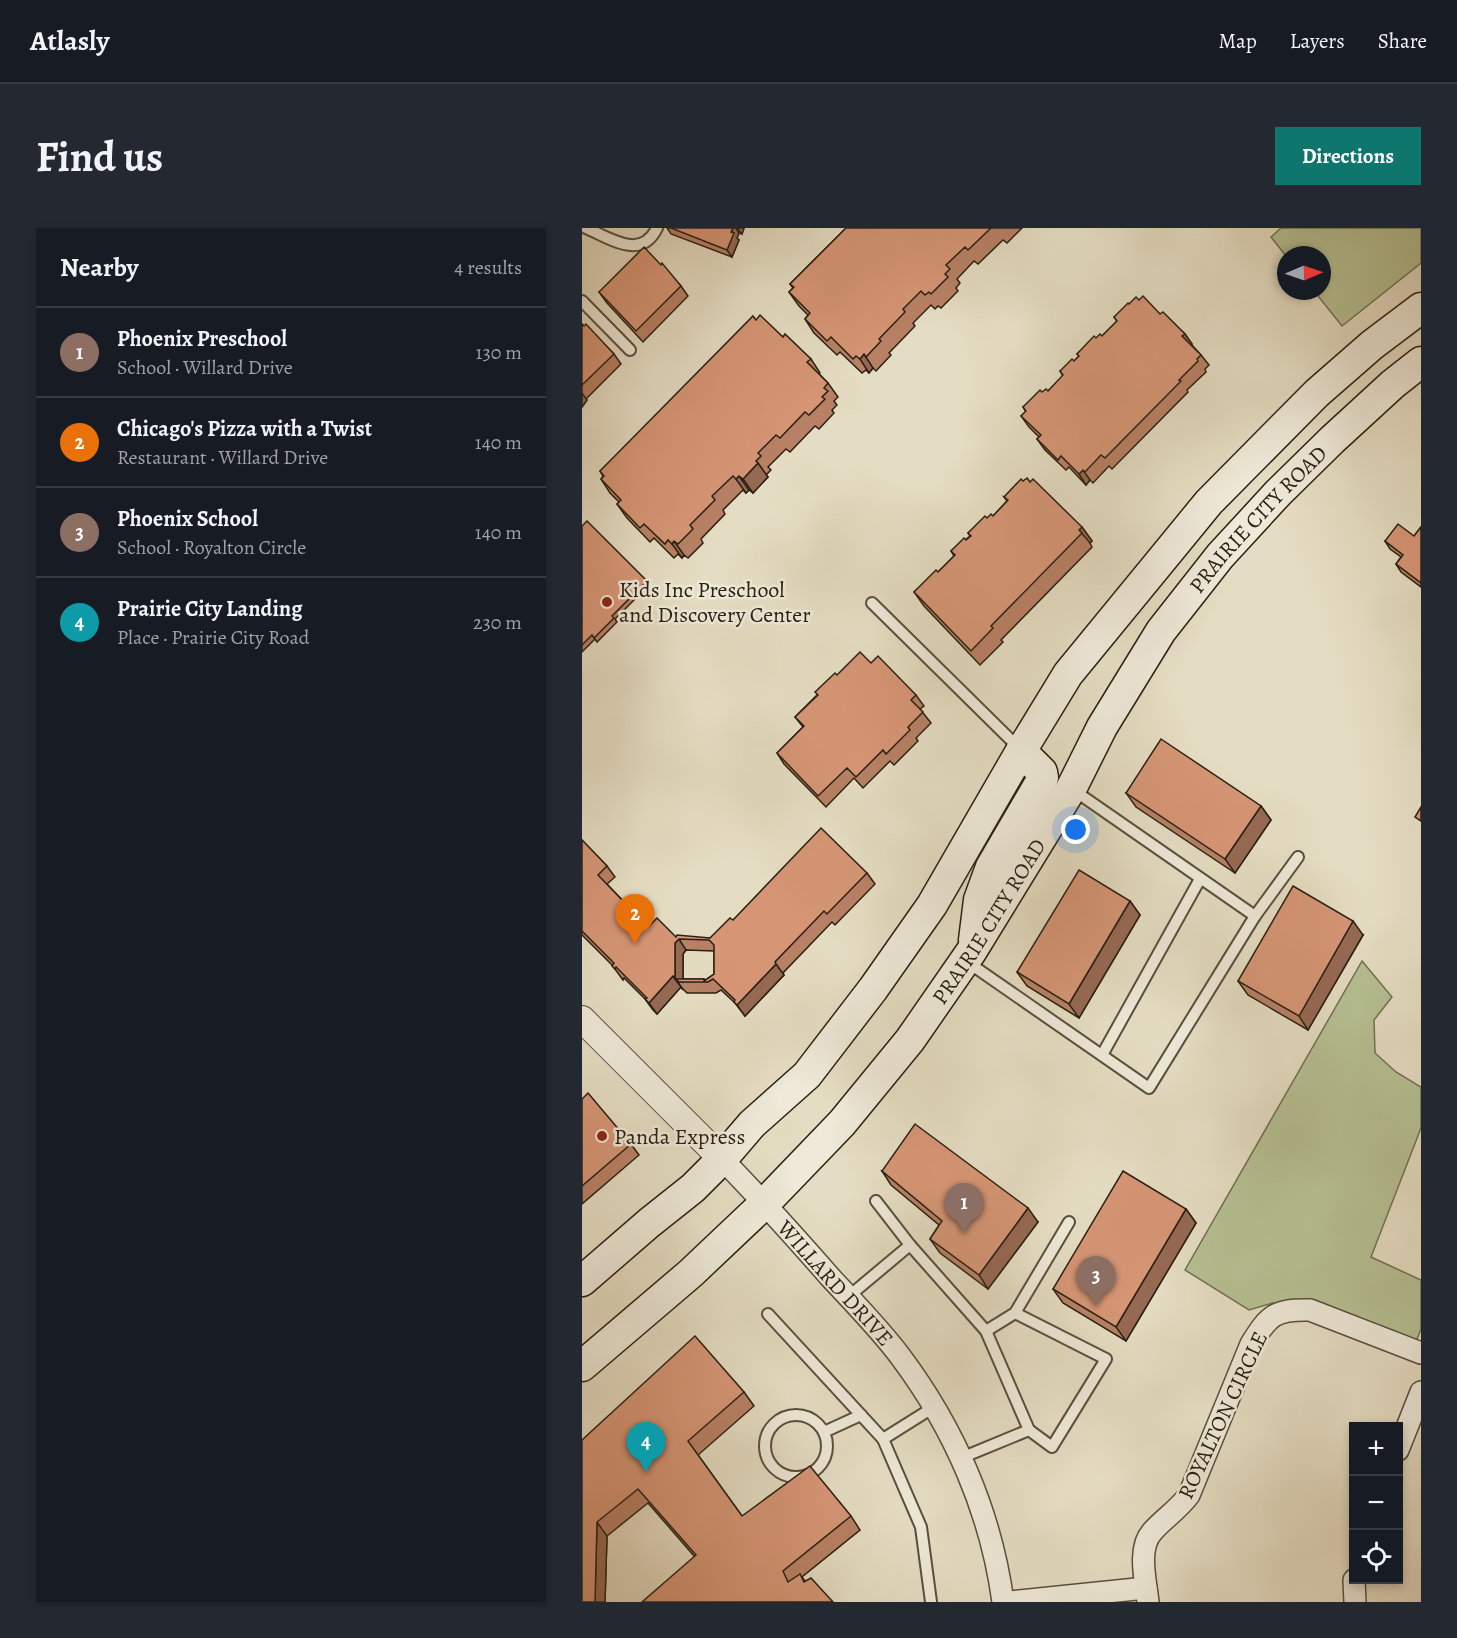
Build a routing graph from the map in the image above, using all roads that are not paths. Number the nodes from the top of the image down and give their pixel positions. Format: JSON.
{"nodes":[{"id":1,"x":586,"y":228,"type":"edge"},
{"id":2,"x":657,"y":228,"type":"edge"},
{"id":3,"x":582,"y":301,"type":"edge"},
{"id":4,"x":1421,"y":308,"type":"edge"},
{"id":5,"x":630,"y":350,"type":"dead end"},
{"id":6,"x":1421,"y":362,"type":"edge"},
{"id":7,"x":872,"y":603,"type":"dead end"},
{"id":8,"x":1021,"y":751,"type":"junction"},
{"id":9,"x":1071,"y":789,"type":"junction"},
{"id":10,"x":1298,"y":857,"type":"dead end"},
{"id":11,"x":1200,"y":879,"type":"junction"},
{"id":12,"x":1255,"y":916,"type":"junction"},
{"id":13,"x":969,"y":955,"type":"junction"},
{"id":14,"x":582,"y":1019,"type":"edge"},
{"id":15,"x":1102,"y":1055,"type":"junction"},
{"id":16,"x":722,"y":1160,"type":"junction"},
{"id":17,"x":876,"y":1201,"type":"dead end"},
{"id":18,"x":765,"y":1203,"type":"junction"},
{"id":19,"x":1069,"y":1222,"type":"dead end"},
{"id":20,"x":910,"y":1245,"type":"junction"},
{"id":21,"x":582,"y":1281,"type":"edge"},
{"id":22,"x":848,"y":1297,"type":"junction"},
{"id":23,"x":1014,"y":1313,"type":"junction"},
{"id":24,"x":768,"y":1314,"type":"dead end"},
{"id":25,"x":986,"y":1331,"type":"junction"},
{"id":26,"x":1421,"y":1353,"type":"edge"},
{"id":27,"x":582,"y":1366,"type":"edge"},
{"id":28,"x":1421,"y":1392,"type":"edge"},
{"id":29,"x":934,"y":1407,"type":"junction"},
{"id":30,"x":861,"y":1415,"type":"junction"},
{"id":31,"x":1029,"y":1430,"type":"junction"},
{"id":32,"x":824,"y":1432,"type":"junction"},
{"id":33,"x":1403,"y":1437,"type":"edge"},
{"id":34,"x":883,"y":1439,"type":"junction"},
{"id":35,"x":961,"y":1458,"type":"junction"},
{"id":36,"x":1354,"y":1584,"type":"edge"},
{"id":37,"x":1147,"y":1595,"type":"edge"},
{"id":38,"x":931,"y":1602,"type":"edge"},
{"id":39,"x":1003,"y":1602,"type":"edge"},
{"id":40,"x":1010,"y":1602,"type":"edge"},
{"id":41,"x":1355,"y":1602,"type":"edge"}],
"edges":[{"from":1,"to":2,"type":"lane"},
{"from":3,"to":5,"type":"lane"},
{"from":4,"to":8,"type":"main road","name":"PRAIRIE CITY ROAD"},
{"from":6,"to":9,"type":"main road","name":"PRAIRIE CITY ROAD"},
{"from":7,"to":8,"type":"lane"},
{"from":8,"to":13,"type":"main road"},
{"from":8,"to":16,"type":"main road","name":"PRAIRIE CITY ROAD"},
{"from":9,"to":11,"type":"lane"},
{"from":9,"to":13,"type":"main road","name":"PRAIRIE CITY ROAD"},
{"from":10,"to":12,"type":"lane"},
{"from":11,"to":12,"type":"lane"},
{"from":11,"to":15,"type":"lane"},
{"from":12,"to":15,"type":"lane"},
{"from":13,"to":15,"type":"lane"},
{"from":13,"to":18,"type":"main road","name":"PRAIRIE CITY ROAD"},
{"from":14,"to":16,"type":"street","name":"WILLARD DRIVE"},
{"from":16,"to":18,"type":"street","name":"WILLARD DRIVE"},
{"from":16,"to":21,"type":"main road","name":"PRAIRIE CITY ROAD"},
{"from":17,"to":20,"type":"lane"},
{"from":18,"to":22,"type":"street","name":"WILLARD DRIVE"},
{"from":18,"to":27,"type":"main road","name":"PRAIRIE CITY ROAD"},
{"from":19,"to":23,"type":"lane"},
{"from":20,"to":22,"type":"lane"},
{"from":20,"to":25,"type":"lane"},
{"from":22,"to":29,"type":"street","name":"WILLARD DRIVE"},
{"from":23,"to":25,"type":"lane"},
{"from":23,"to":31,"type":"lane"},
{"from":24,"to":30,"type":"lane"},
{"from":25,"to":31,"type":"lane"},
{"from":26,"to":37,"type":"street","name":"ROYALTON CIRCLE"},
{"from":28,"to":33,"type":"street"},
{"from":29,"to":34,"type":"lane"},
{"from":29,"to":35,"type":"street","name":"WILLARD DRIVE"},
{"from":30,"to":32,"type":"lane"},
{"from":30,"to":34,"type":"lane"},
{"from":31,"to":35,"type":"lane"},
{"from":32,"to":32,"type":"lane"},
{"from":34,"to":38,"type":"lane"},
{"from":35,"to":39,"type":"street","name":"WILLARD DRIVE"},
{"from":36,"to":41,"type":"street"},
{"from":37,"to":40,"type":"street","name":"ROYALTON CIRCLE"}]}
